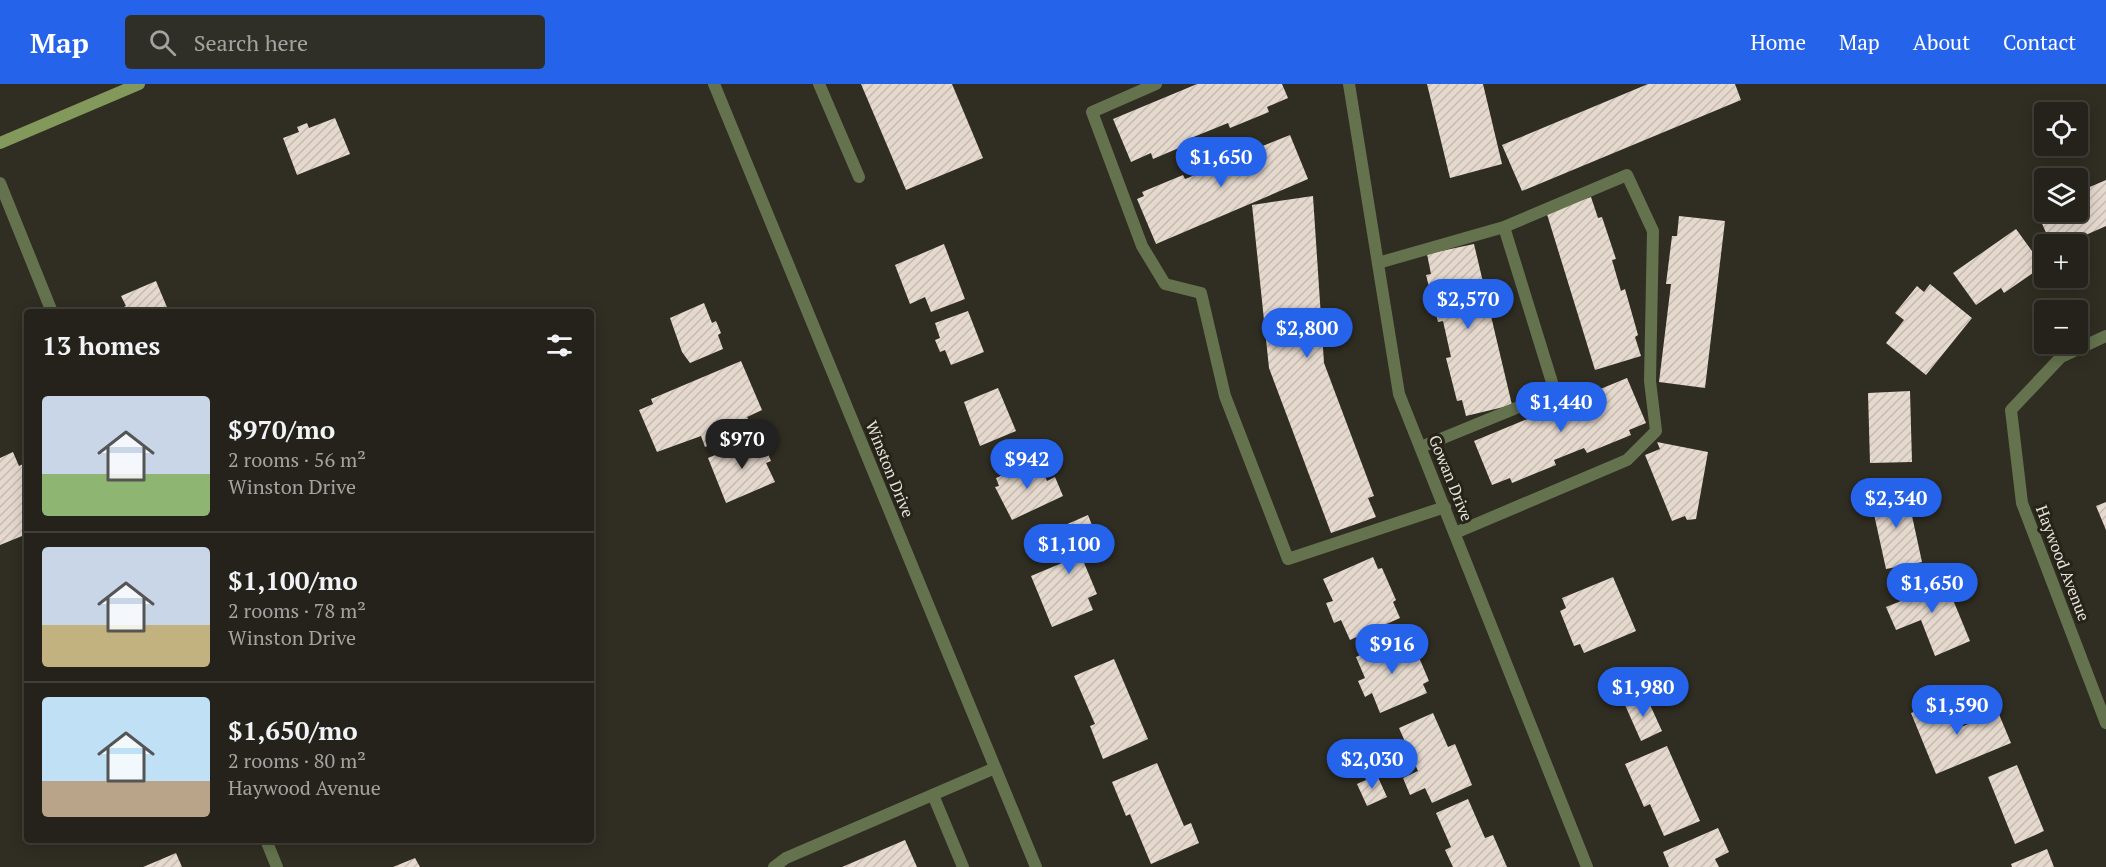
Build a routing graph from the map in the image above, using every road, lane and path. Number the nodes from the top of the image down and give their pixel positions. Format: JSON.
{"nodes":[{"id":1,"x":139,"y":84,"type":"edge"},
{"id":2,"x":714,"y":84,"type":"edge"},
{"id":3,"x":819,"y":84,"type":"edge"},
{"id":4,"x":1156,"y":84,"type":"edge"},
{"id":5,"x":1349,"y":84,"type":"edge"},
{"id":6,"x":0,"y":142,"type":"edge"},
{"id":7,"x":859,"y":177,"type":"dead end"},
{"id":8,"x":0,"y":183,"type":"edge"},
{"id":9,"x":1504,"y":227,"type":"junction"},
{"id":10,"x":1378,"y":263,"type":"junction"},
{"id":11,"x":51,"y":309,"type":"edge"},
{"id":12,"x":2106,"y":336,"type":"edge"},
{"id":13,"x":1421,"y":447,"type":"junction"},
{"id":14,"x":1445,"y":507,"type":"junction"},
{"id":15,"x":1455,"y":533,"type":"junction"},
{"id":16,"x":2106,"y":723,"type":"edge"},
{"id":17,"x":995,"y":768,"type":"junction"},
{"id":18,"x":933,"y":795,"type":"junction"},
{"id":19,"x":267,"y":843,"type":"edge"},
{"id":20,"x":277,"y":867,"type":"edge"},
{"id":21,"x":774,"y":867,"type":"edge"},
{"id":22,"x":963,"y":867,"type":"edge"},
{"id":23,"x":1036,"y":867,"type":"edge"},
{"id":24,"x":1587,"y":867,"type":"edge"}],
"edges":[{"from":1,"to":6,"type":"main road"},
{"from":2,"to":17,"type":"street","name":"Winston Drive"},
{"from":3,"to":7,"type":"street"},
{"from":4,"to":14,"type":"street"},
{"from":5,"to":10,"type":"street","name":"Gowan Drive"},
{"from":8,"to":11,"type":"street"},
{"from":9,"to":10,"type":"street"},
{"from":9,"to":13,"type":"street"},
{"from":9,"to":15,"type":"street"},
{"from":10,"to":13,"type":"street","name":"Gowan Drive"},
{"from":12,"to":16,"type":"street","name":"Haywood Avenue"},
{"from":13,"to":14,"type":"street","name":"Gowan Drive"},
{"from":14,"to":15,"type":"street","name":"Gowan Drive"},
{"from":15,"to":24,"type":"street","name":"Gowan Drive"},
{"from":17,"to":18,"type":"street"},
{"from":17,"to":23,"type":"street","name":"Winston Drive"},
{"from":18,"to":21,"type":"street"},
{"from":18,"to":22,"type":"street"},
{"from":19,"to":20,"type":"street"}]}
